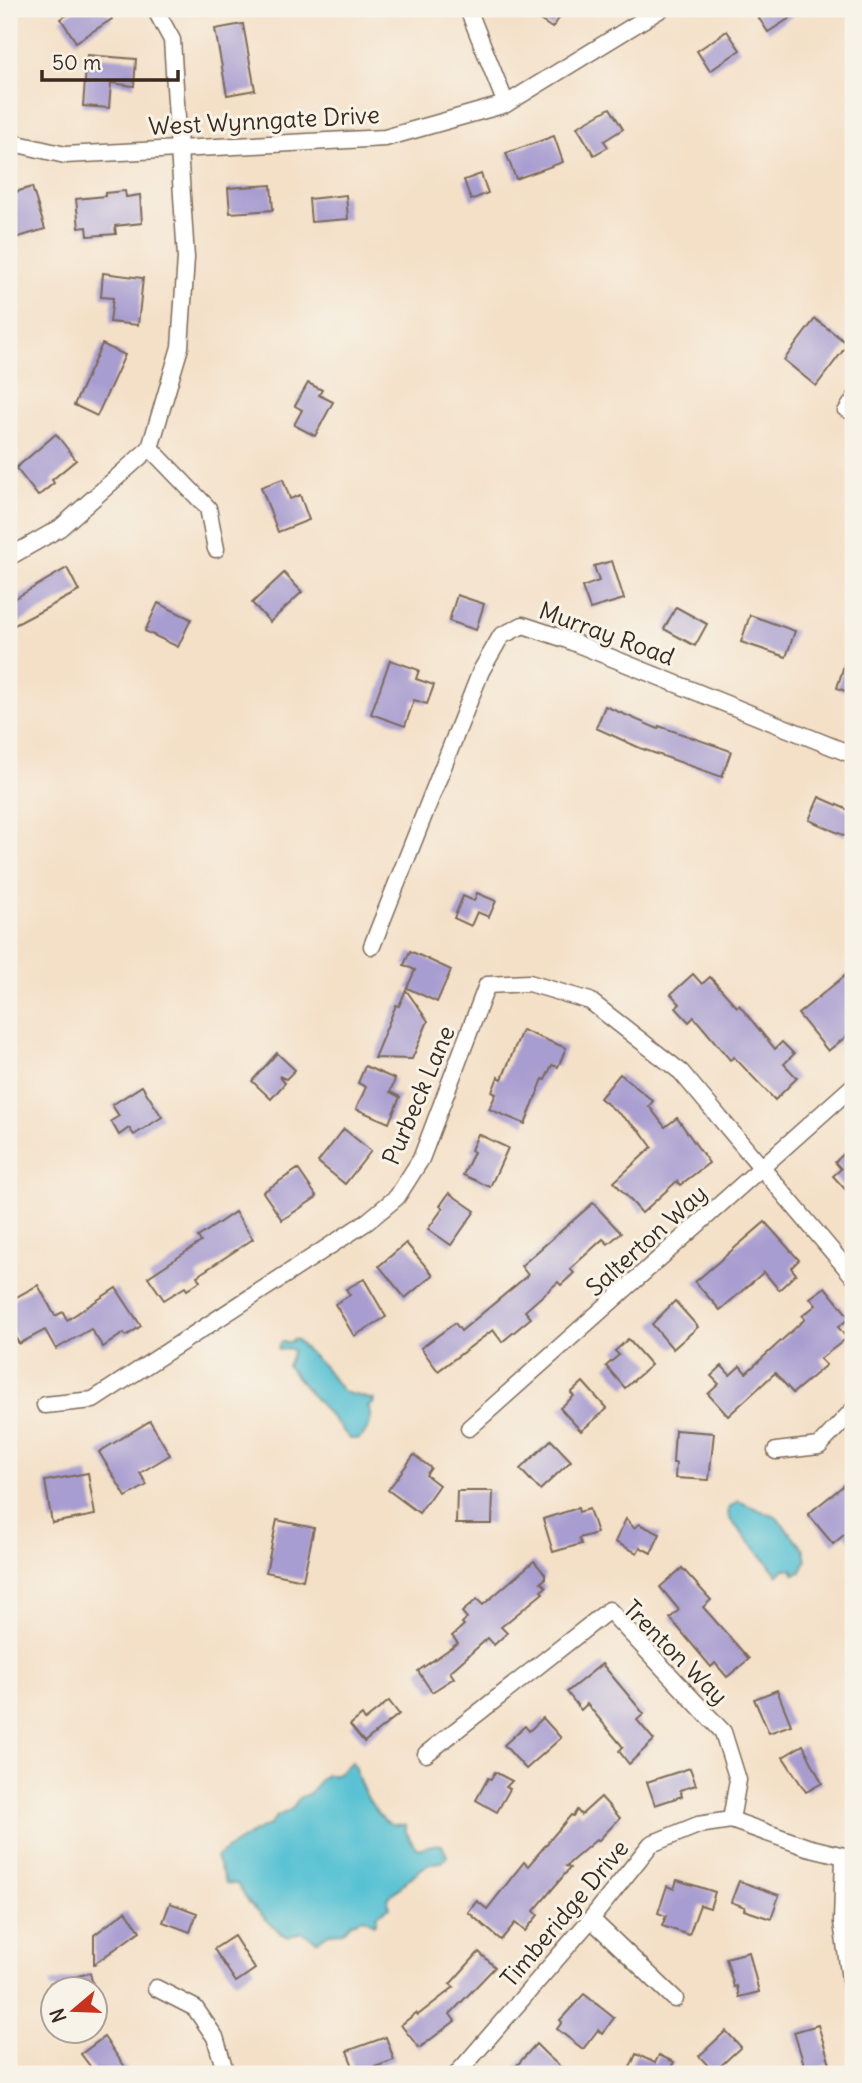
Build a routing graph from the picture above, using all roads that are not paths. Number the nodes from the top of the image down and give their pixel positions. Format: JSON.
{"nodes":[{"id":1,"x":155,"y":9,"type":"edge"},
{"id":2,"x":468,"y":9,"type":"edge"},
{"id":3,"x":661,"y":9,"type":"edge"},
{"id":4,"x":506,"y":104,"type":"junction"},
{"id":5,"x":9,"y":142,"type":"edge"},
{"id":6,"x":177,"y":148,"type":"junction"},
{"id":7,"x":853,"y":394,"type":"edge"},
{"id":8,"x":853,"y":417,"type":"edge"},
{"id":9,"x":150,"y":448,"type":"junction"},
{"id":10,"x":216,"y":549,"type":"dead end"},
{"id":11,"x":9,"y":557,"type":"edge"},
{"id":12,"x":853,"y":755,"type":"edge"},
{"id":13,"x":372,"y":946,"type":"dead end"},
{"id":14,"x":853,"y":1086,"type":"edge"},
{"id":15,"x":760,"y":1168,"type":"junction"},
{"id":16,"x":853,"y":1276,"type":"edge"},
{"id":17,"x":45,"y":1405,"type":"dead end"},
{"id":18,"x":853,"y":1410,"type":"edge"},
{"id":19,"x":469,"y":1428,"type":"dead end"},
{"id":20,"x":776,"y":1451,"type":"dead end"},
{"id":21,"x":426,"y":1754,"type":"dead end"},
{"id":22,"x":731,"y":1820,"type":"junction"},
{"id":23,"x":849,"y":1855,"type":"edge"},
{"id":24,"x":591,"y":1919,"type":"junction"},
{"id":25,"x":156,"y":1988,"type":"dead end"},
{"id":26,"x":675,"y":1999,"type":"dead end"},
{"id":27,"x":853,"y":2001,"type":"edge"},
{"id":28,"x":226,"y":2074,"type":"edge"},
{"id":29,"x":457,"y":2074,"type":"edge"}],
"edges":[{"from":1,"to":6,"type":"street"},
{"from":2,"to":4,"type":"street"},
{"from":3,"to":4,"type":"street","name":"West Wynngate Drive"},
{"from":4,"to":6,"type":"street","name":"West Wynngate Drive"},
{"from":5,"to":6,"type":"street","name":"West Wynngate Drive"},
{"from":6,"to":9,"type":"street"},
{"from":7,"to":8,"type":"lane"},
{"from":9,"to":10,"type":"street"},
{"from":9,"to":11,"type":"street"},
{"from":12,"to":13,"type":"street","name":"Murray Road"},
{"from":14,"to":15,"type":"street","name":"Salterton Way"},
{"from":15,"to":16,"type":"street"},
{"from":15,"to":17,"type":"street","name":"Purbeck Lane"},
{"from":15,"to":19,"type":"street","name":"Salterton Way"},
{"from":18,"to":20,"type":"street"},
{"from":21,"to":22,"type":"street","name":"Trenton Way"},
{"from":22,"to":23,"type":"street"},
{"from":22,"to":24,"type":"street","name":"Timberidge Drive"},
{"from":23,"to":27,"type":"street"},
{"from":24,"to":26,"type":"street"},
{"from":24,"to":29,"type":"street","name":"Timberidge Drive"},
{"from":25,"to":28,"type":"street"}]}
